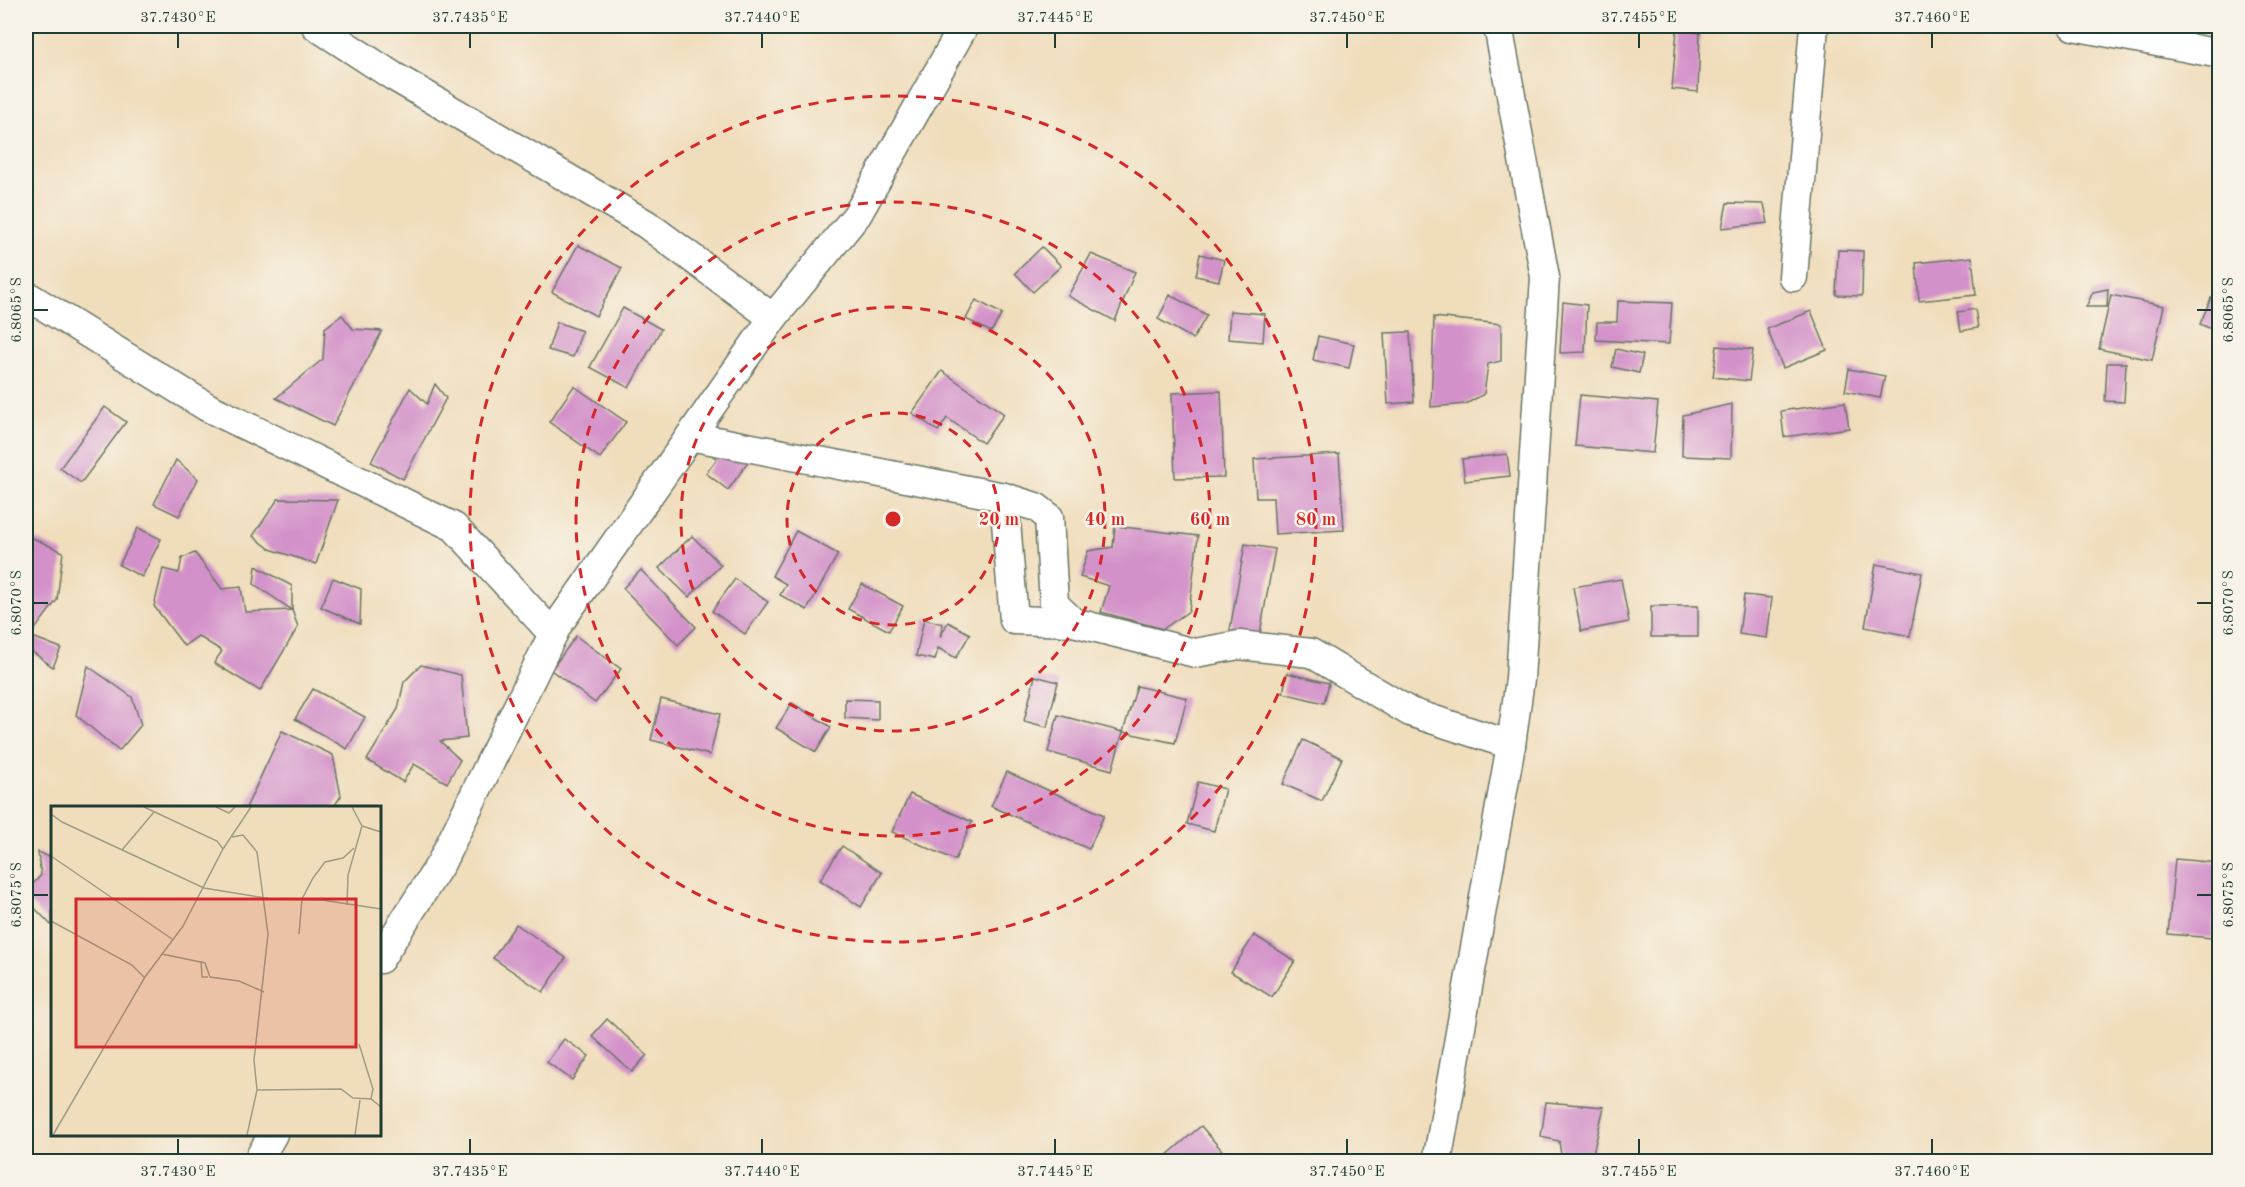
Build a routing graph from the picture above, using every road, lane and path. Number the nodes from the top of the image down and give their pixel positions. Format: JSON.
{"nodes":[{"id":1,"x":316,"y":26,"type":"edge"},
{"id":2,"x":964,"y":26,"type":"edge"},
{"id":3,"x":1498,"y":26,"type":"edge"},
{"id":4,"x":1814,"y":26,"type":"edge"},
{"id":5,"x":2073,"y":26,"type":"edge"},
{"id":6,"x":2176,"y":36,"type":"edge"},
{"id":7,"x":2220,"y":54,"type":"edge"},
{"id":8,"x":1793,"y":277,"type":"dead end"},
{"id":9,"x":26,"y":295,"type":"edge"},
{"id":10,"x":773,"y":318,"type":"junction"},
{"id":11,"x":690,"y":436,"type":"junction"},
{"id":12,"x":1004,"y":497,"type":"junction"},
{"id":13,"x":1073,"y":622,"type":"junction"},
{"id":14,"x":553,"y":634,"type":"junction"},
{"id":15,"x":1511,"y":745,"type":"junction"},
{"id":16,"x":381,"y":957,"type":"edge"},
{"id":17,"x":272,"y":1136,"type":"edge"},
{"id":18,"x":257,"y":1161,"type":"edge"},
{"id":19,"x":1437,"y":1161,"type":"edge"}],
"edges":[{"from":1,"to":10,"type":"street"},
{"from":2,"to":10,"type":"street"},
{"from":3,"to":15,"type":"street"},
{"from":4,"to":8,"type":"street"},
{"from":5,"to":6,"type":"street"},
{"from":6,"to":7,"type":"street"},
{"from":9,"to":14,"type":"street"},
{"from":10,"to":11,"type":"street"},
{"from":11,"to":12,"type":"street"},
{"from":11,"to":14,"type":"street"},
{"from":12,"to":13,"type":"street"},
{"from":12,"to":13,"type":"street"},
{"from":13,"to":15,"type":"street"},
{"from":14,"to":16,"type":"street"},
{"from":15,"to":19,"type":"street"},
{"from":17,"to":18,"type":"street"}]}
